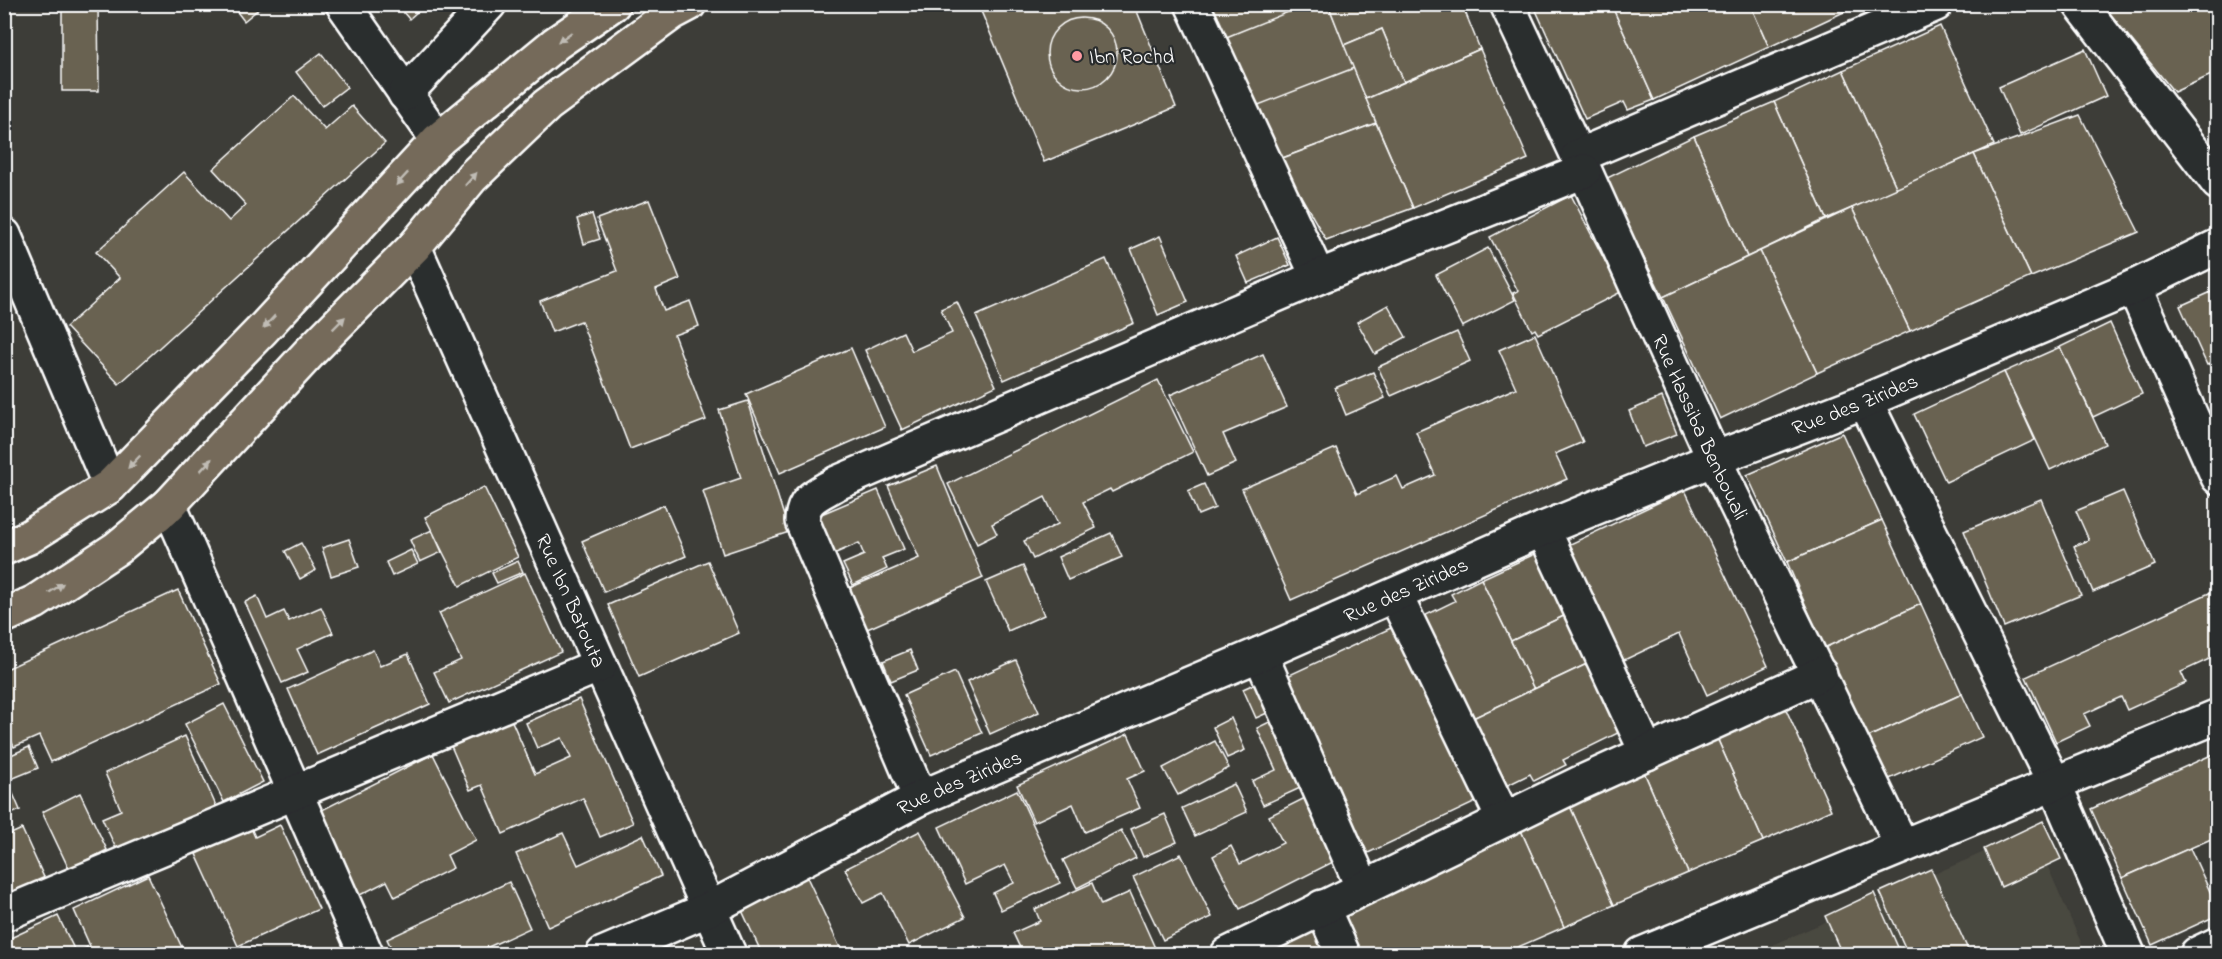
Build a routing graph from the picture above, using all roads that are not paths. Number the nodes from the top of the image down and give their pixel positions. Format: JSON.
{"nodes":[{"id":1,"x":343,"y":4,"type":"edge"},
{"id":2,"x":489,"y":4,"type":"edge"},
{"id":3,"x":689,"y":4,"type":"edge"},
{"id":4,"x":1192,"y":4,"type":"edge"},
{"id":5,"x":1507,"y":4,"type":"edge"},
{"id":6,"x":1936,"y":4,"type":"edge"},
{"id":7,"x":2080,"y":4,"type":"edge"},
{"id":8,"x":603,"y":7,"type":"edge"},
{"id":9,"x":405,"y":94,"type":"junction"},
{"id":10,"x":438,"y":140,"type":"junction"},
{"id":11,"x":1581,"y":163,"type":"junction"},
{"id":12,"x":2217,"y":183,"type":"edge"},
{"id":13,"x":4,"y":235,"type":"edge"},
{"id":14,"x":2217,"y":246,"type":"edge"},
{"id":15,"x":414,"y":248,"type":"junction"},
{"id":16,"x":1318,"y":277,"type":"junction"},
{"id":17,"x":2134,"y":287,"type":"junction"},
{"id":18,"x":1865,"y":401,"type":"junction"},
{"id":19,"x":1714,"y":459,"type":"junction"},
{"id":20,"x":2217,"y":477,"type":"edge"},
{"id":21,"x":110,"y":486,"type":"junction"},
{"id":22,"x":169,"y":505,"type":"junction"},
{"id":23,"x":1543,"y":528,"type":"junction"},
{"id":24,"x":4,"y":548,"type":"edge"},
{"id":25,"x":1395,"y":595,"type":"junction"},
{"id":26,"x":4,"y":616,"type":"edge"},
{"id":27,"x":1260,"y":654,"type":"junction"},
{"id":28,"x":600,"y":664,"type":"junction"},
{"id":29,"x":1820,"y":674,"type":"junction"},
{"id":30,"x":2217,"y":716,"type":"edge"},
{"id":31,"x":1647,"y":753,"type":"junction"},
{"id":32,"x":2054,"y":783,"type":"junction"},
{"id":33,"x":296,"y":793,"type":"junction"},
{"id":34,"x":920,"y":798,"type":"junction"},
{"id":35,"x":1504,"y":820,"type":"junction"},
{"id":36,"x":1902,"y":846,"type":"junction"},
{"id":37,"x":1364,"y":888,"type":"junction"},
{"id":38,"x":1322,"y":908,"type":"junction"},
{"id":39,"x":709,"y":909,"type":"junction"},
{"id":40,"x":4,"y":914,"type":"edge"},
{"id":41,"x":2217,"y":944,"type":"edge"},
{"id":42,"x":366,"y":954,"type":"edge"},
{"id":43,"x":603,"y":954,"type":"edge"},
{"id":44,"x":729,"y":954,"type":"edge"},
{"id":45,"x":1227,"y":954,"type":"edge"},
{"id":46,"x":1343,"y":954,"type":"edge"},
{"id":47,"x":1642,"y":954,"type":"edge"},
{"id":48,"x":2128,"y":954,"type":"edge"},
{"id":49,"x":2197,"y":954,"type":"edge"}],
"edges":[{"from":1,"to":9,"type":"street"},
{"from":2,"to":9,"type":"street"},
{"from":15,"to":3,"type":"main road","one_way":true},
{"from":4,"to":16,"type":"street"},
{"from":5,"to":11,"type":"street","name":"Rue Hassiba Benbouali"},
{"from":6,"to":11,"type":"street"},
{"from":7,"to":12,"type":"street"},
{"from":8,"to":10,"type":"main road","one_way":true},
{"from":9,"to":10,"type":"street"},
{"from":10,"to":21,"type":"main road","one_way":true},
{"from":11,"to":16,"type":"street"},
{"from":11,"to":19,"type":"street","name":"Rue Hassiba Benbouali"},
{"from":13,"to":21,"type":"street"},
{"from":14,"to":17,"type":"street","name":"Rue des Zirides"},
{"from":22,"to":15,"type":"main road","one_way":true},
{"from":15,"to":28,"type":"street","name":"Rue Ibn Batouta"},
{"from":16,"to":34,"type":"street"},
{"from":17,"to":18,"type":"street","name":"Rue des Zirides"},
{"from":17,"to":20,"type":"street"},
{"from":18,"to":19,"type":"street","name":"Rue des Zirides"},
{"from":18,"to":32,"type":"street"},
{"from":19,"to":23,"type":"street","name":"Rue des Zirides"},
{"from":19,"to":29,"type":"street","name":"Rue Hassiba Benbouali"},
{"from":21,"to":24,"type":"main road"},
{"from":26,"to":22,"type":"main road","one_way":true},
{"from":22,"to":33,"type":"street"},
{"from":23,"to":25,"type":"street","name":"Rue des Zirides"},
{"from":23,"to":31,"type":"street"},
{"from":25,"to":27,"type":"street","name":"Rue des Zirides"},
{"from":25,"to":35,"type":"street"},
{"from":27,"to":34,"type":"street","name":"Rue des Zirides"},
{"from":27,"to":37,"type":"street"},
{"from":28,"to":33,"type":"street"},
{"from":28,"to":39,"type":"street","name":"Rue Ibn Batouta"},
{"from":29,"to":31,"type":"street"},
{"from":29,"to":36,"type":"street","name":"Rue Hassiba Benbouali"},
{"from":30,"to":32,"type":"street"},
{"from":31,"to":35,"type":"street"},
{"from":32,"to":36,"type":"street"},
{"from":32,"to":48,"type":"street"},
{"from":33,"to":40,"type":"street"},
{"from":33,"to":42,"type":"street"},
{"from":34,"to":39,"type":"street","name":"Rue des Zirides"},
{"from":35,"to":37,"type":"street"},
{"from":36,"to":47,"type":"street"},
{"from":37,"to":38,"type":"street"},
{"from":38,"to":45,"type":"street"},
{"from":38,"to":46,"type":"street"},
{"from":39,"to":43,"type":"street","name":"Rue des Zirides"},
{"from":39,"to":44,"type":"street","name":"Rue Ibn Batouta"},
{"from":41,"to":49,"type":"street"}]}
